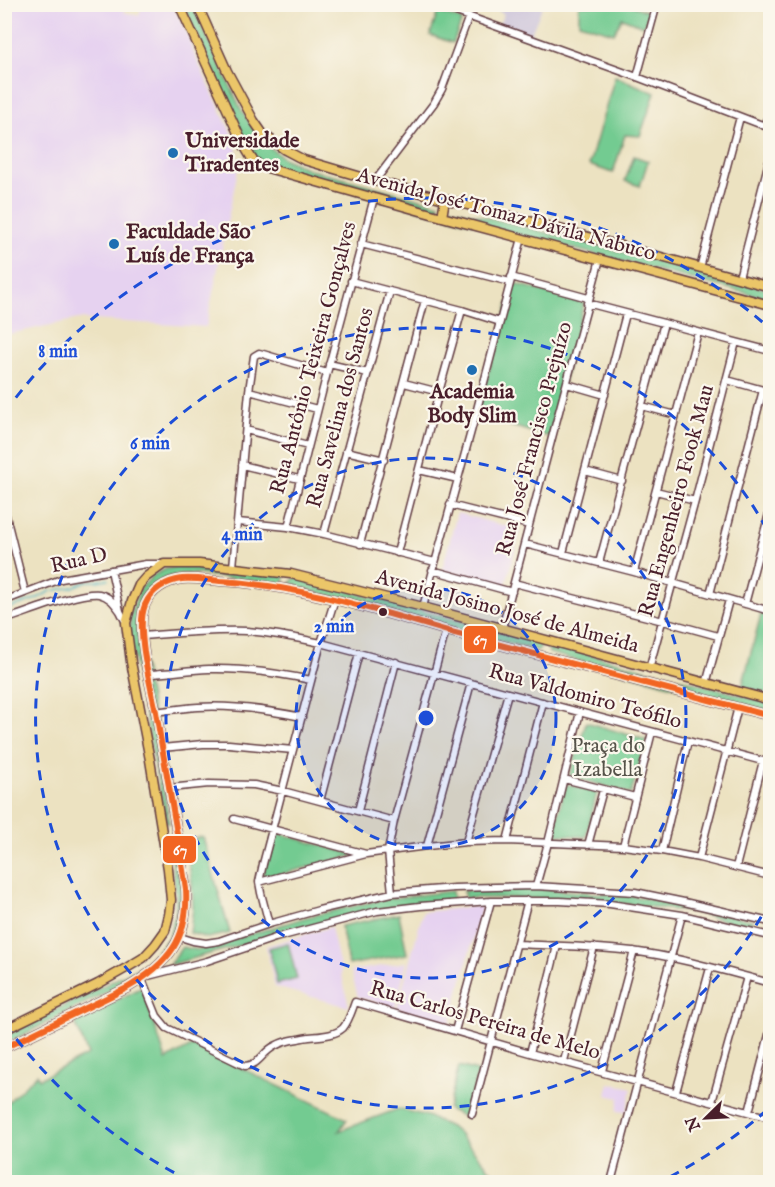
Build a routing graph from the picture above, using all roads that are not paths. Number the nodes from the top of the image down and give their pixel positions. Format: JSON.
{"nodes":[{"id":1,"x":179,"y":4,"type":"edge"},
{"id":2,"x":197,"y":4,"type":"edge"},
{"id":3,"x":434,"y":4,"type":"edge"},
{"id":4,"x":657,"y":4,"type":"edge"},
{"id":5,"x":469,"y":16,"type":"junction"},
{"id":6,"x":637,"y":77,"type":"junction"},
{"id":7,"x":771,"y":113,"type":"edge"},
{"id":8,"x":740,"y":117,"type":"junction"},
{"id":9,"x":767,"y":126,"type":"edge"},
{"id":10,"x":263,"y":134,"type":"junction"},
{"id":11,"x":243,"y":144,"type":"junction"},
{"id":12,"x":771,"y":157,"type":"edge"},
{"id":13,"x":769,"y":169,"type":"edge"},
{"id":14,"x":375,"y":181,"type":"junction"},
{"id":15,"x":374,"y":198,"type":"junction"},
{"id":16,"x":445,"y":199,"type":"junction"},
{"id":17,"x":442,"y":217,"type":"junction"},
{"id":18,"x":522,"y":238,"type":"junction"},
{"id":19,"x":361,"y":244,"type":"junction"},
{"id":20,"x":600,"y":259,"type":"junction"},
{"id":21,"x":700,"y":268,"type":"junction"},
{"id":22,"x":739,"y":278,"type":"junction"},
{"id":23,"x":510,"y":280,"type":"junction"},
{"id":24,"x":351,"y":281,"type":"junction"},
{"id":25,"x":771,"y":286,"type":"edge"},
{"id":26,"x":390,"y":291,"type":"junction"},
{"id":27,"x":425,"y":300,"type":"junction"},
{"id":28,"x":588,"y":301,"type":"junction"},
{"id":29,"x":771,"y":305,"type":"edge"},
{"id":30,"x":462,"y":310,"type":"junction"},
{"id":31,"x":626,"y":314,"type":"junction"},
{"id":32,"x":500,"y":322,"type":"junction"},
{"id":33,"x":664,"y":323,"type":"junction"},
{"id":34,"x":698,"y":332,"type":"junction"},
{"id":35,"x":736,"y":342,"type":"junction"},
{"id":36,"x":771,"y":351,"type":"edge"},
{"id":37,"x":329,"y":364,"type":"junction"},
{"id":38,"x":327,"y":373,"type":"junction"},
{"id":39,"x":368,"y":373,"type":"junction"},
{"id":40,"x":727,"y":380,"type":"junction"},
{"id":41,"x":404,"y":383,"type":"junction"},
{"id":42,"x":567,"y":384,"type":"junction"},
{"id":43,"x":249,"y":391,"type":"junction"},
{"id":44,"x":767,"y":391,"type":"edge"},
{"id":45,"x":439,"y":392,"type":"junction"},
{"id":46,"x":605,"y":395,"type":"junction"},
{"id":47,"x":642,"y":406,"type":"junction"},
{"id":48,"x":317,"y":409,"type":"junction"},
{"id":49,"x":676,"y":415,"type":"junction"},
{"id":50,"x":246,"y":430,"type":"junction"},
{"id":51,"x":308,"y":446,"type":"junction"},
{"id":52,"x":346,"y":451,"type":"junction"},
{"id":53,"x":384,"y":460,"type":"junction"},
{"id":54,"x":242,"y":465,"type":"junction"},
{"id":55,"x":419,"y":470,"type":"junction"},
{"id":56,"x":585,"y":471,"type":"junction"},
{"id":57,"x":458,"y":479,"type":"junction"},
{"id":58,"x":299,"y":480,"type":"junction"},
{"id":59,"x":622,"y":481,"type":"junction"},
{"id":60,"x":656,"y":491,"type":"junction"},
{"id":61,"x":695,"y":501,"type":"junction"},
{"id":62,"x":450,"y":505,"type":"junction"},
{"id":63,"x":4,"y":508,"type":"edge"},
{"id":64,"x":771,"y":510,"type":"edge"},
{"id":65,"x":238,"y":522,"type":"junction"},
{"id":66,"x":529,"y":525,"type":"junction"},
{"id":67,"x":288,"y":527,"type":"junction"},
{"id":68,"x":8,"y":532,"type":"edge"},
{"id":69,"x":324,"y":534,"type":"junction"},
{"id":70,"x":360,"y":544,"type":"junction"},
{"id":71,"x":525,"y":544,"type":"junction"},
{"id":72,"x":398,"y":553,"type":"junction"},
{"id":73,"x":563,"y":554,"type":"junction"},
{"id":74,"x":435,"y":562,"type":"junction"},
{"id":75,"x":599,"y":563,"type":"junction"},
{"id":76,"x":164,"y":564,"type":"junction"},
{"id":77,"x":233,"y":567,"type":"junction"},
{"id":78,"x":111,"y":570,"type":"junction"},
{"id":79,"x":432,"y":570,"type":"junction"},
{"id":80,"x":634,"y":572,"type":"junction"},
{"id":81,"x":291,"y":574,"type":"junction"},
{"id":82,"x":514,"y":583,"type":"junction"},
{"id":83,"x":672,"y":583,"type":"junction"},
{"id":84,"x":289,"y":589,"type":"junction"},
{"id":85,"x":25,"y":592,"type":"junction"},
{"id":86,"x":512,"y":592,"type":"junction"},
{"id":87,"x":710,"y":594,"type":"junction"},
{"id":88,"x":335,"y":599,"type":"junction"},
{"id":89,"x":729,"y":600,"type":"junction"},
{"id":90,"x":4,"y":601,"type":"edge"},
{"id":91,"x":745,"y":604,"type":"junction"},
{"id":92,"x":423,"y":607,"type":"junction"},
{"id":93,"x":120,"y":611,"type":"junction"},
{"id":94,"x":771,"y":611,"type":"edge"},
{"id":95,"x":4,"y":620,"type":"edge"},
{"id":96,"x":663,"y":621,"type":"junction"},
{"id":97,"x":126,"y":623,"type":"junction"},
{"id":98,"x":502,"y":628,"type":"junction"},
{"id":99,"x":446,"y":630,"type":"junction"},
{"id":100,"x":143,"y":636,"type":"junction"},
{"id":101,"x":718,"y":636,"type":"junction"},
{"id":102,"x":546,"y":641,"type":"junction"},
{"id":103,"x":321,"y":643,"type":"junction"},
{"id":104,"x":359,"y":653,"type":"junction"},
{"id":105,"x":542,"y":656,"type":"junction"},
{"id":106,"x":396,"y":662,"type":"junction"},
{"id":107,"x":649,"y":669,"type":"junction"},
{"id":108,"x":434,"y":673,"type":"junction"},
{"id":109,"x":149,"y":674,"type":"junction"},
{"id":110,"x":311,"y":680,"type":"junction"},
{"id":111,"x":471,"y":683,"type":"junction"},
{"id":112,"x":706,"y":684,"type":"junction"},
{"id":113,"x":508,"y":693,"type":"junction"},
{"id":114,"x":771,"y":700,"type":"edge"},
{"id":115,"x":543,"y":702,"type":"junction"},
{"id":116,"x":738,"y":707,"type":"junction"},
{"id":117,"x":155,"y":712,"type":"junction"},
{"id":118,"x":580,"y":712,"type":"junction"},
{"id":119,"x":771,"y":716,"type":"edge"},
{"id":120,"x":302,"y":717,"type":"junction"},
{"id":121,"x":652,"y":732,"type":"junction"},
{"id":122,"x":688,"y":741,"type":"junction"},
{"id":123,"x":162,"y":748,"type":"junction"},
{"id":124,"x":293,"y":750,"type":"junction"},
{"id":125,"x":727,"y":751,"type":"junction"},
{"id":126,"x":767,"y":762,"type":"edge"},
{"id":127,"x":564,"y":779,"type":"junction"},
{"id":128,"x":169,"y":788,"type":"junction"},
{"id":129,"x":154,"y":790,"type":"junction"},
{"id":130,"x":603,"y":790,"type":"junction"},
{"id":131,"x":283,"y":791,"type":"junction"},
{"id":132,"x":635,"y":797,"type":"junction"},
{"id":133,"x":320,"y":801,"type":"junction"},
{"id":134,"x":358,"y":811,"type":"junction"},
{"id":135,"x":234,"y":819,"type":"dead end"},
{"id":136,"x":394,"y":821,"type":"junction"},
{"id":137,"x":273,"y":829,"type":"junction"},
{"id":138,"x":507,"y":841,"type":"junction"},
{"id":139,"x":466,"y":842,"type":"junction"},
{"id":140,"x":548,"y":843,"type":"junction"},
{"id":141,"x":588,"y":845,"type":"junction"},
{"id":142,"x":428,"y":846,"type":"junction"},
{"id":143,"x":623,"y":846,"type":"junction"},
{"id":144,"x":388,"y":851,"type":"junction"},
{"id":145,"x":662,"y":851,"type":"junction"},
{"id":146,"x":366,"y":854,"type":"junction"},
{"id":147,"x":699,"y":858,"type":"junction"},
{"id":148,"x":736,"y":867,"type":"junction"},
{"id":149,"x":184,"y":875,"type":"junction"},
{"id":150,"x":771,"y":876,"type":"edge"},
{"id":151,"x":170,"y":882,"type":"junction"},
{"id":152,"x":259,"y":882,"type":"junction"},
{"id":153,"x":536,"y":886,"type":"junction"},
{"id":154,"x":454,"y":888,"type":"junction"},
{"id":155,"x":392,"y":893,"type":"junction"},
{"id":156,"x":528,"y":900,"type":"junction"},
{"id":157,"x":491,"y":901,"type":"junction"},
{"id":158,"x":456,"y":903,"type":"junction"},
{"id":159,"x":682,"y":915,"type":"junction"},
{"id":160,"x":759,"y":920,"type":"junction"},
{"id":161,"x":771,"y":922,"type":"edge"},
{"id":162,"x":269,"y":924,"type":"junction"},
{"id":163,"x":756,"y":932,"type":"junction"},
{"id":164,"x":771,"y":936,"type":"edge"},
{"id":165,"x":180,"y":937,"type":"junction"},
{"id":166,"x":518,"y":944,"type":"junction"},
{"id":167,"x":557,"y":946,"type":"junction"},
{"id":168,"x":594,"y":947,"type":"junction"},
{"id":169,"x":634,"y":951,"type":"junction"},
{"id":170,"x":672,"y":958,"type":"junction"},
{"id":171,"x":710,"y":968,"type":"junction"},
{"id":172,"x":747,"y":977,"type":"junction"},
{"id":173,"x":143,"y":978,"type":"junction"},
{"id":174,"x":771,"y":983,"type":"edge"},
{"id":175,"x":4,"y":1030,"type":"edge"},
{"id":176,"x":455,"y":1031,"type":"junction"},
{"id":177,"x":771,"y":1031,"type":"edge"},
{"id":178,"x":492,"y":1042,"type":"junction"},
{"id":179,"x":4,"y":1048,"type":"edge"},
{"id":180,"x":530,"y":1053,"type":"junction"},
{"id":181,"x":564,"y":1061,"type":"junction"},
{"id":182,"x":602,"y":1071,"type":"junction"},
{"id":183,"x":639,"y":1082,"type":"junction"},
{"id":184,"x":676,"y":1092,"type":"junction"},
{"id":185,"x":711,"y":1102,"type":"junction"},
{"id":186,"x":749,"y":1112,"type":"junction"},
{"id":187,"x":472,"y":1114,"type":"dead end"},
{"id":188,"x":771,"y":1118,"type":"edge"},
{"id":189,"x":611,"y":1182,"type":"edge"}],
"edges":[{"from":1,"to":11,"type":"main road","name":"Avenida José Tomaz Dávila Nabuco"},
{"from":2,"to":10,"type":"main road"},
{"from":3,"to":5,"type":"street"},
{"from":4,"to":6,"type":"street"},
{"from":5,"to":6,"type":"street"},
{"from":5,"to":14,"type":"street"},
{"from":6,"to":8,"type":"street"},
{"from":7,"to":9,"type":"street"},
{"from":8,"to":9,"type":"street"},
{"from":8,"to":21,"type":"street"},
{"from":10,"to":11,"type":"main road"},
{"from":10,"to":14,"type":"main road","name":"Avenida José Tomaz Dávila Nabuco"},
{"from":11,"to":15,"type":"main road","name":"Avenida José Tomaz Dávila Nabuco"},
{"from":12,"to":13,"type":"street"},
{"from":13,"to":22,"type":"street"},
{"from":14,"to":16,"type":"main road","name":"Avenida José Tomaz Dávila Nabuco"},
{"from":15,"to":17,"type":"main road","name":"Avenida José Tomaz Dávila Nabuco"},
{"from":15,"to":19,"type":"street","name":"Rua Antônio Teixeira Gonçalves"},
{"from":16,"to":17,"type":"main road"},
{"from":16,"to":21,"type":"main road","name":"Avenida José Tomaz Dávila Nabuco"},
{"from":17,"to":18,"type":"main road","name":"Avenida José Tomaz Dávila Nabuco"},
{"from":18,"to":20,"type":"main road","name":"Avenida José Tomaz Dávila Nabuco"},
{"from":18,"to":23,"type":"street"},
{"from":19,"to":23,"type":"street"},
{"from":19,"to":24,"type":"street","name":"Rua Antônio Teixeira Gonçalves"},
{"from":20,"to":28,"type":"street","name":"Rua José Francisco Prejuízo"},
{"from":20,"to":29,"type":"main road","name":"Avenida José Tomaz Dávila Nabuco"},
{"from":21,"to":22,"type":"main road","name":"Avenida José Tomaz Dávila Nabuco"},
{"from":22,"to":25,"type":"main road","name":"Avenida José Tomaz Dávila Nabuco"},
{"from":23,"to":28,"type":"street"},
{"from":23,"to":32,"type":"street"},
{"from":24,"to":26,"type":"street"},
{"from":24,"to":37,"type":"street","name":"Rua Antônio Teixeira Gonçalves"},
{"from":26,"to":27,"type":"street"},
{"from":26,"to":39,"type":"street","name":"Rua Savelina dos Santos"},
{"from":27,"to":30,"type":"street"},
{"from":27,"to":41,"type":"street"},
{"from":28,"to":31,"type":"street"},
{"from":28,"to":42,"type":"street","name":"Rua José Francisco Prejuízo"},
{"from":30,"to":32,"type":"street"},
{"from":30,"to":45,"type":"street"},
{"from":31,"to":33,"type":"street"},
{"from":31,"to":46,"type":"street"},
{"from":32,"to":57,"type":"street"},
{"from":33,"to":34,"type":"street"},
{"from":33,"to":47,"type":"street"},
{"from":34,"to":35,"type":"street"},
{"from":34,"to":49,"type":"street"},
{"from":35,"to":36,"type":"street"},
{"from":35,"to":40,"type":"street","name":"Rua Engenheiro Fook Mau"},
{"from":37,"to":38,"type":"street","name":"Rua Antônio Teixeira Gonçalves"},
{"from":37,"to":39,"type":"street"},
{"from":38,"to":43,"type":"street"},
{"from":38,"to":48,"type":"street","name":"Rua Antônio Teixeira Gonçalves"},
{"from":39,"to":52,"type":"street","name":"Rua Savelina dos Santos"},
{"from":40,"to":44,"type":"street"},
{"from":40,"to":61,"type":"street","name":"Rua Engenheiro Fook Mau"},
{"from":41,"to":45,"type":"street"},
{"from":41,"to":53,"type":"street"},
{"from":42,"to":46,"type":"street"},
{"from":42,"to":66,"type":"street","name":"Rua José Francisco Prejuízo"},
{"from":43,"to":48,"type":"street"},
{"from":43,"to":50,"type":"street"},
{"from":44,"to":87,"type":"street"},
{"from":45,"to":55,"type":"street"},
{"from":46,"to":56,"type":"street"},
{"from":47,"to":49,"type":"street"},
{"from":47,"to":59,"type":"street"},
{"from":48,"to":51,"type":"street","name":"Rua Antônio Teixeira Gonçalves"},
{"from":49,"to":60,"type":"street"},
{"from":50,"to":51,"type":"street"},
{"from":50,"to":54,"type":"street"},
{"from":51,"to":58,"type":"street","name":"Rua Antônio Teixeira Gonçalves"},
{"from":52,"to":53,"type":"street"},
{"from":52,"to":69,"type":"street","name":"Rua Savelina dos Santos"},
{"from":53,"to":70,"type":"street"},
{"from":54,"to":58,"type":"street"},
{"from":54,"to":65,"type":"street"},
{"from":55,"to":57,"type":"street"},
{"from":55,"to":72,"type":"street"},
{"from":56,"to":59,"type":"street"},
{"from":56,"to":73,"type":"street"},
{"from":57,"to":62,"type":"street"},
{"from":58,"to":67,"type":"street","name":"Rua Antônio Teixeira Gonçalves"},
{"from":59,"to":75,"type":"street"},
{"from":60,"to":61,"type":"street"},
{"from":60,"to":80,"type":"street"},
{"from":61,"to":83,"type":"street","name":"Rua Engenheiro Fook Mau"},
{"from":62,"to":66,"type":"street"},
{"from":62,"to":74,"type":"street"},
{"from":63,"to":68,"type":"street"},
{"from":64,"to":91,"type":"street"},
{"from":65,"to":67,"type":"street"},
{"from":65,"to":77,"type":"street"},
{"from":66,"to":71,"type":"street","name":"Rua José Francisco Prejuízo"},
{"from":67,"to":69,"type":"street"},
{"from":68,"to":85,"type":"street"},
{"from":69,"to":70,"type":"street"},
{"from":70,"to":72,"type":"street"},
{"from":71,"to":73,"type":"street"},
{"from":71,"to":82,"type":"street","name":"Rua José Francisco Prejuízo"},
{"from":72,"to":74,"type":"street"},
{"from":73,"to":75,"type":"street"},
{"from":74,"to":79,"type":"street"},
{"from":75,"to":80,"type":"street"},
{"from":76,"to":77,"type":"main road","name":"Avenida Josino José de Almeida"},
{"from":76,"to":78,"type":"street","name":"Rua D"},
{"from":76,"to":97,"type":"main road"},
{"from":77,"to":81,"type":"main road","name":"Avenida Josino José de Almeida"},
{"from":78,"to":85,"type":"street","name":"Rua D"},
{"from":78,"to":93,"type":"street"},
{"from":79,"to":86,"type":"street"},
{"from":79,"to":92,"type":"street"},
{"from":80,"to":83,"type":"street"},
{"from":81,"to":84,"type":"main road"},
{"from":81,"to":92,"type":"main road","name":"Avenida Josino José de Almeida"},
{"from":82,"to":86,"type":"street","name":"Rua José Francisco Prejuízo"},
{"from":82,"to":96,"type":"street"},
{"from":83,"to":87,"type":"street"},
{"from":83,"to":96,"type":"street","name":"Rua Engenheiro Fook Mau"},
{"from":84,"to":88,"type":"main road","name":"Avenida Josino José de Almeida"},
{"from":84,"to":100,"type":"main road","name":"Avenida Josino José de Almeida"},
{"from":85,"to":90,"type":"street","name":"Rua D"},
{"from":86,"to":98,"type":"street","name":"Rua José Francisco Prejuízo"},
{"from":87,"to":89,"type":"street"},
{"from":88,"to":99,"type":"main road","name":"Avenida Josino José de Almeida"},
{"from":88,"to":103,"type":"street"},
{"from":89,"to":91,"type":"street"},
{"from":89,"to":101,"type":"street"},
{"from":91,"to":94,"type":"street"},
{"from":92,"to":98,"type":"main road","name":"Avenida Josino José de Almeida"},
{"from":93,"to":95,"type":"street"},
{"from":93,"to":97,"type":"street"},
{"from":96,"to":101,"type":"street"},
{"from":96,"to":107,"type":"street","name":"Rua Engenheiro Fook Mau"},
{"from":97,"to":129,"type":"main road"},
{"from":98,"to":102,"type":"main road","name":"Avenida Josino José de Almeida"},
{"from":99,"to":105,"type":"main road","name":"Avenida Josino José de Almeida"},
{"from":99,"to":108,"type":"street"},
{"from":100,"to":103,"type":"street","name":"Rua Valdomiro Teófilo"},
{"from":100,"to":109,"type":"main road","name":"Avenida Josino José de Almeida"},
{"from":101,"to":112,"type":"street"},
{"from":102,"to":105,"type":"main road"},
{"from":102,"to":107,"type":"main road","name":"Avenida Josino José de Almeida"},
{"from":103,"to":104,"type":"street","name":"Rua Valdomiro Teófilo"},
{"from":103,"to":110,"type":"street"},
{"from":104,"to":106,"type":"street","name":"Rua Valdomiro Teófilo"},
{"from":104,"to":133,"type":"street"},
{"from":105,"to":116,"type":"main road","name":"Avenida Josino José de Almeida"},
{"from":106,"to":108,"type":"street","name":"Rua Valdomiro Teófilo"},
{"from":106,"to":134,"type":"street"},
{"from":107,"to":112,"type":"main road","name":"Avenida Josino José de Almeida"},
{"from":108,"to":111,"type":"street","name":"Rua Valdomiro Teófilo"},
{"from":108,"to":136,"type":"street"},
{"from":109,"to":110,"type":"street"},
{"from":109,"to":117,"type":"main road","name":"Avenida Josino José de Almeida"},
{"from":110,"to":120,"type":"street"},
{"from":111,"to":113,"type":"street","name":"Rua Valdomiro Teófilo"},
{"from":111,"to":142,"type":"street"},
{"from":112,"to":114,"type":"main road","name":"Avenida Josino José de Almeida"},
{"from":113,"to":115,"type":"street","name":"Rua Valdomiro Teófilo"},
{"from":113,"to":139,"type":"street"},
{"from":115,"to":118,"type":"street","name":"Rua Valdomiro Teófilo"},
{"from":115,"to":138,"type":"street"},
{"from":116,"to":119,"type":"main road","name":"Avenida Josino José de Almeida"},
{"from":116,"to":125,"type":"street"},
{"from":117,"to":120,"type":"street"},
{"from":117,"to":123,"type":"main road","name":"Avenida Josino José de Almeida"},
{"from":118,"to":121,"type":"street","name":"Rua Valdomiro Teófilo"},
{"from":118,"to":127,"type":"street"},
{"from":120,"to":124,"type":"street"},
{"from":121,"to":122,"type":"street","name":"Rua Valdomiro Teófilo"},
{"from":121,"to":132,"type":"street"},
{"from":122,"to":125,"type":"street","name":"Rua Valdomiro Teófilo"},
{"from":122,"to":145,"type":"street"},
{"from":123,"to":124,"type":"street"},
{"from":123,"to":128,"type":"main road","name":"Avenida Josino José de Almeida"},
{"from":124,"to":131,"type":"street"},
{"from":125,"to":126,"type":"street","name":"Rua Valdomiro Teófilo"},
{"from":125,"to":147,"type":"street"},
{"from":126,"to":148,"type":"street"},
{"from":127,"to":130,"type":"street"},
{"from":127,"to":140,"type":"street"},
{"from":128,"to":129,"type":"main road"},
{"from":128,"to":131,"type":"street"},
{"from":128,"to":149,"type":"main road"},
{"from":129,"to":151,"type":"main road"},
{"from":130,"to":132,"type":"street"},
{"from":130,"to":141,"type":"street"},
{"from":131,"to":133,"type":"street"},
{"from":131,"to":137,"type":"street"},
{"from":132,"to":143,"type":"street"},
{"from":133,"to":134,"type":"street"},
{"from":134,"to":136,"type":"street"},
{"from":135,"to":137,"type":"street"},
{"from":136,"to":144,"type":"street"},
{"from":137,"to":146,"type":"street"},
{"from":137,"to":152,"type":"street"},
{"from":138,"to":139,"type":"street"},
{"from":138,"to":140,"type":"street"},
{"from":139,"to":142,"type":"street"},
{"from":140,"to":141,"type":"street"},
{"from":140,"to":153,"type":"street"},
{"from":141,"to":143,"type":"street"},
{"from":142,"to":144,"type":"street"},
{"from":143,"to":145,"type":"street"},
{"from":144,"to":146,"type":"street"},
{"from":144,"to":155,"type":"street"},
{"from":145,"to":147,"type":"street"},
{"from":146,"to":152,"type":"street"},
{"from":147,"to":148,"type":"street"},
{"from":148,"to":150,"type":"street"},
{"from":149,"to":151,"type":"main road"},
{"from":149,"to":165,"type":"main road"},
{"from":151,"to":175,"type":"main road"},
{"from":152,"to":162,"type":"street"},
{"from":153,"to":154,"type":"street"},
{"from":153,"to":160,"type":"street"},
{"from":154,"to":155,"type":"street"},
{"from":154,"to":158,"type":"street"},
{"from":155,"to":162,"type":"street"},
{"from":156,"to":157,"type":"street"},
{"from":156,"to":159,"type":"street"},
{"from":156,"to":166,"type":"street"},
{"from":157,"to":158,"type":"street"},
{"from":157,"to":176,"type":"street"},
{"from":158,"to":173,"type":"street"},
{"from":159,"to":163,"type":"street"},
{"from":159,"to":170,"type":"street"},
{"from":160,"to":161,"type":"street"},
{"from":160,"to":163,"type":"street"},
{"from":162,"to":165,"type":"street"},
{"from":163,"to":164,"type":"street"},
{"from":165,"to":173,"type":"main road"},
{"from":166,"to":167,"type":"street"},
{"from":166,"to":178,"type":"street"},
{"from":167,"to":168,"type":"street"},
{"from":167,"to":180,"type":"street"},
{"from":168,"to":169,"type":"street"},
{"from":168,"to":181,"type":"street"},
{"from":169,"to":170,"type":"street"},
{"from":169,"to":182,"type":"street"},
{"from":170,"to":171,"type":"street"},
{"from":170,"to":183,"type":"street"},
{"from":171,"to":172,"type":"street"},
{"from":171,"to":184,"type":"street"},
{"from":172,"to":174,"type":"street"},
{"from":172,"to":185,"type":"street"},
{"from":173,"to":176,"type":"street","name":"Rua Carlos Pereira de Melo"},
{"from":173,"to":179,"type":"main road"},
{"from":176,"to":178,"type":"street","name":"Rua Carlos Pereira de Melo"},
{"from":177,"to":186,"type":"street"},
{"from":178,"to":180,"type":"street","name":"Rua Carlos Pereira de Melo"},
{"from":178,"to":187,"type":"street"},
{"from":180,"to":181,"type":"street","name":"Rua Carlos Pereira de Melo"},
{"from":181,"to":182,"type":"street","name":"Rua Carlos Pereira de Melo"},
{"from":182,"to":183,"type":"street","name":"Rua Carlos Pereira de Melo"},
{"from":183,"to":184,"type":"street","name":"Rua Carlos Pereira de Melo"},
{"from":183,"to":189,"type":"street"},
{"from":184,"to":185,"type":"street","name":"Rua Carlos Pereira de Melo"},
{"from":185,"to":186,"type":"street","name":"Rua Carlos Pereira de Melo"},
{"from":186,"to":188,"type":"street","name":"Rua Carlos Pereira de Melo"}]}
